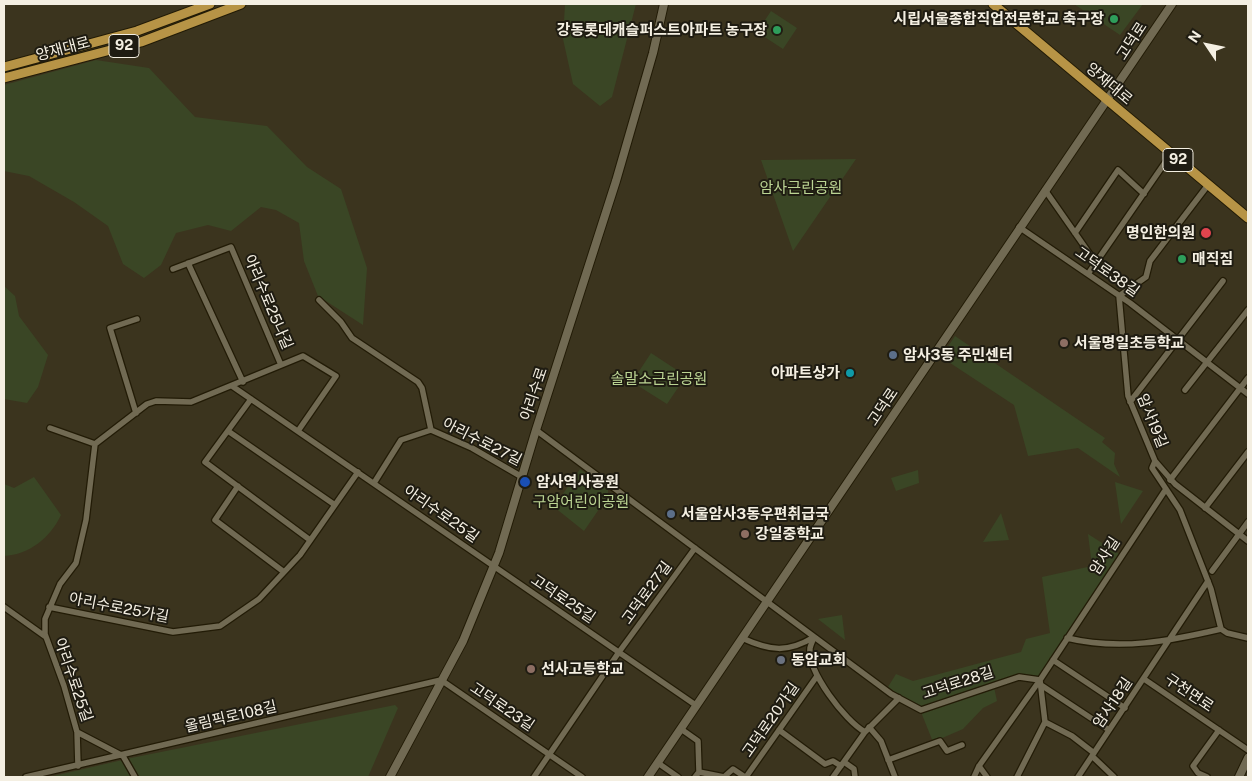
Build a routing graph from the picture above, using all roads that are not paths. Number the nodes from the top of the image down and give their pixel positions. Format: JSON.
{"nodes":[{"id":1,"x":210,"y":4,"type":"edge"},
{"id":2,"x":241,"y":4,"type":"edge"},
{"id":3,"x":664,"y":4,"type":"edge"},
{"id":4,"x":993,"y":4,"type":"edge"},
{"id":5,"x":1172,"y":4,"type":"edge"},
{"id":6,"x":4,"y":67,"type":"edge"},
{"id":7,"x":4,"y":78,"type":"edge"},
{"id":8,"x":1108,"y":101,"type":"junction"},
{"id":9,"x":1171,"y":154,"type":"junction"},
{"id":10,"x":1208,"y":185,"type":"junction"},
{"id":11,"x":1045,"y":190,"type":"junction"},
{"id":12,"x":1144,"y":194,"type":"junction"},
{"id":13,"x":1248,"y":218,"type":"edge"},
{"id":14,"x":1019,"y":227,"type":"junction"},
{"id":15,"x":1075,"y":233,"type":"junction"},
{"id":16,"x":188,"y":263,"type":"junction"},
{"id":17,"x":1096,"y":263,"type":"junction"},
{"id":18,"x":173,"y":269,"type":"dead end"},
{"id":19,"x":1088,"y":274,"type":"junction"},
{"id":20,"x":1223,"y":281,"type":"dead end"},
{"id":21,"x":1119,"y":296,"type":"junction"},
{"id":22,"x":320,"y":300,"type":"dead end"},
{"id":23,"x":1248,"y":310,"type":"edge"},
{"id":24,"x":137,"y":319,"type":"dead end"},
{"id":25,"x":1179,"y":339,"type":"junction"},
{"id":26,"x":1207,"y":362,"type":"junction"},
{"id":27,"x":281,"y":365,"type":"junction"},
{"id":28,"x":1248,"y":378,"type":"edge"},
{"id":29,"x":243,"y":382,"type":"junction"},
{"id":30,"x":232,"y":386,"type":"junction"},
{"id":31,"x":1241,"y":388,"type":"junction"},
{"id":32,"x":1185,"y":390,"type":"dead end"},
{"id":33,"x":1248,"y":394,"type":"edge"},
{"id":34,"x":251,"y":399,"type":"junction"},
{"id":35,"x":1130,"y":402,"type":"junction"},
{"id":36,"x":136,"y":413,"type":"junction"},
{"id":37,"x":50,"y":428,"type":"dead end"},
{"id":38,"x":431,"y":430,"type":"junction"},
{"id":39,"x":536,"y":430,"type":"junction"},
{"id":40,"x":228,"y":431,"type":"junction"},
{"id":41,"x":298,"y":431,"type":"junction"},
{"id":42,"x":95,"y":444,"type":"junction"},
{"id":43,"x":1248,"y":452,"type":"edge"},
{"id":44,"x":1155,"y":461,"type":"junction"},
{"id":45,"x":358,"y":472,"type":"junction"},
{"id":46,"x":522,"y":477,"type":"junction"},
{"id":47,"x":1170,"y":480,"type":"junction"},
{"id":48,"x":374,"y":483,"type":"junction"},
{"id":49,"x":238,"y":486,"type":"junction"},
{"id":50,"x":1166,"y":489,"type":"junction"},
{"id":51,"x":335,"y":505,"type":"junction"},
{"id":52,"x":1205,"y":508,"type":"junction"},
{"id":53,"x":1248,"y":522,"type":"edge"},
{"id":54,"x":1239,"y":534,"type":"junction"},
{"id":55,"x":310,"y":540,"type":"junction"},
{"id":56,"x":1248,"y":541,"type":"edge"},
{"id":57,"x":695,"y":548,"type":"junction"},
{"id":58,"x":494,"y":566,"type":"junction"},
{"id":59,"x":1212,"y":571,"type":"dead end"},
{"id":60,"x":284,"y":572,"type":"junction"},
{"id":61,"x":1208,"y":581,"type":"junction"},
{"id":62,"x":767,"y":602,"type":"junction"},
{"id":63,"x":4,"y":607,"type":"edge"},
{"id":64,"x":49,"y":607,"type":"junction"},
{"id":65,"x":1221,"y":629,"type":"junction"},
{"id":66,"x":46,"y":637,"type":"junction"},
{"id":67,"x":814,"y":637,"type":"junction"},
{"id":68,"x":742,"y":638,"type":"junction"},
{"id":69,"x":1067,"y":638,"type":"junction"},
{"id":70,"x":1248,"y":638,"type":"edge"},
{"id":71,"x":1168,"y":642,"type":"junction"},
{"id":72,"x":619,"y":652,"type":"junction"},
{"id":73,"x":1053,"y":660,"type":"junction"},
{"id":74,"x":817,"y":676,"type":"junction"},
{"id":75,"x":1144,"y":679,"type":"junction"},
{"id":76,"x":441,"y":680,"type":"junction"},
{"id":77,"x":1040,"y":682,"type":"junction"},
{"id":78,"x":900,"y":698,"type":"junction"},
{"id":79,"x":696,"y":706,"type":"junction"},
{"id":80,"x":1125,"y":708,"type":"junction"},
{"id":81,"x":1046,"y":722,"type":"junction"},
{"id":82,"x":681,"y":729,"type":"junction"},
{"id":83,"x":867,"y":729,"type":"junction"},
{"id":84,"x":780,"y":730,"type":"junction"},
{"id":85,"x":1109,"y":730,"type":"junction"},
{"id":86,"x":1219,"y":730,"type":"junction"},
{"id":87,"x":77,"y":732,"type":"junction"},
{"id":88,"x":962,"y":745,"type":"dead end"},
{"id":89,"x":1248,"y":750,"type":"edge"},
{"id":90,"x":548,"y":754,"type":"junction"},
{"id":91,"x":1093,"y":755,"type":"junction"},
{"id":92,"x":123,"y":756,"type":"junction"},
{"id":93,"x":1248,"y":758,"type":"edge"},
{"id":94,"x":888,"y":760,"type":"junction"},
{"id":95,"x":658,"y":763,"type":"junction"},
{"id":96,"x":842,"y":764,"type":"junction"},
{"id":97,"x":78,"y":766,"type":"junction"},
{"id":98,"x":979,"y":766,"type":"junction"},
{"id":99,"x":892,"y":770,"type":"junction"},
{"id":100,"x":697,"y":775,"type":"edge"},
{"id":101,"x":26,"y":777,"type":"edge"},
{"id":102,"x":135,"y":777,"type":"edge"},
{"id":103,"x":390,"y":777,"type":"edge"},
{"id":104,"x":534,"y":777,"type":"edge"},
{"id":105,"x":582,"y":777,"type":"edge"},
{"id":106,"x":648,"y":777,"type":"edge"},
{"id":107,"x":678,"y":777,"type":"edge"},
{"id":108,"x":746,"y":777,"type":"edge"},
{"id":109,"x":833,"y":777,"type":"edge"},
{"id":110,"x":855,"y":777,"type":"edge"},
{"id":111,"x":895,"y":777,"type":"edge"},
{"id":112,"x":901,"y":777,"type":"edge"},
{"id":113,"x":974,"y":777,"type":"edge"},
{"id":114,"x":987,"y":777,"type":"edge"},
{"id":115,"x":1017,"y":777,"type":"edge"},
{"id":116,"x":1078,"y":777,"type":"edge"},
{"id":117,"x":1114,"y":777,"type":"edge"},
{"id":118,"x":1207,"y":777,"type":"edge"},
{"id":119,"x":1239,"y":777,"type":"edge"}],
"edges":[{"from":1,"to":6,"type":"main road","name":"양재대로","number":"92"},
{"from":2,"to":7,"type":"main road","name":"양재대로","number":"92"},
{"from":3,"to":39,"type":"main road","name":"아리수로"},
{"from":4,"to":8,"type":"main road","name":"양재대로","number":"92"},
{"from":5,"to":8,"type":"main road","name":"고덕로"},
{"from":8,"to":9,"type":"main road","name":"양재대로","number":"92"},
{"from":8,"to":11,"type":"main road","name":"고덕로"},
{"from":9,"to":10,"type":"main road","name":"양재대로","number":"92"},
{"from":9,"to":12,"type":"street"},
{"from":10,"to":13,"type":"main road","name":"양재대로","number":"92"},
{"from":10,"to":21,"type":"street"},
{"from":11,"to":14,"type":"main road","name":"고덕로"},
{"from":11,"to":15,"type":"street"},
{"from":12,"to":15,"type":"street"},
{"from":12,"to":17,"type":"street"},
{"from":14,"to":19,"type":"street","name":"고덕로38길"},
{"from":14,"to":62,"type":"main road","name":"고덕로"},
{"from":15,"to":17,"type":"street"},
{"from":16,"to":18,"type":"street"},
{"from":16,"to":27,"type":"street","name":"아리수로25나길"},
{"from":16,"to":29,"type":"street"},
{"from":17,"to":19,"type":"street"},
{"from":19,"to":21,"type":"street","name":"고덕로38길"},
{"from":20,"to":25,"type":"street"},
{"from":21,"to":25,"type":"street","name":"고덕로38길"},
{"from":21,"to":35,"type":"street","name":"암사19길"},
{"from":22,"to":38,"type":"street","name":"아리수로27길"},
{"from":23,"to":26,"type":"street"},
{"from":24,"to":36,"type":"street"},
{"from":25,"to":26,"type":"street","name":"고덕로38길"},
{"from":25,"to":35,"type":"street"},
{"from":26,"to":31,"type":"street","name":"고덕로38길"},
{"from":26,"to":32,"type":"street"},
{"from":27,"to":29,"type":"street"},
{"from":27,"to":41,"type":"street"},
{"from":28,"to":31,"type":"street"},
{"from":29,"to":30,"type":"street"},
{"from":30,"to":34,"type":"street","name":"아리수로25길"},
{"from":30,"to":36,"type":"street"},
{"from":31,"to":33,"type":"street","name":"고덕로38길"},
{"from":31,"to":47,"type":"street"},
{"from":34,"to":40,"type":"street"},
{"from":34,"to":41,"type":"street","name":"아리수로25길"},
{"from":35,"to":44,"type":"street","name":"암사19길"},
{"from":36,"to":42,"type":"street"},
{"from":37,"to":42,"type":"street"},
{"from":38,"to":46,"type":"street","name":"아리수로27길"},
{"from":38,"to":48,"type":"street"},
{"from":39,"to":46,"type":"main road","name":"아리수로"},
{"from":39,"to":57,"type":"street"},
{"from":40,"to":49,"type":"street"},
{"from":40,"to":51,"type":"street"},
{"from":41,"to":45,"type":"street","name":"아리수로25길"},
{"from":42,"to":64,"type":"street","name":"아리수로25길"},
{"from":43,"to":52,"type":"street"},
{"from":44,"to":47,"type":"street"},
{"from":44,"to":50,"type":"street","name":"암사19길"},
{"from":45,"to":48,"type":"street","name":"아리수로25길"},
{"from":45,"to":51,"type":"street","name":"아리수로25가길"},
{"from":46,"to":58,"type":"main road","name":"아리수로"},
{"from":47,"to":52,"type":"street"},
{"from":48,"to":58,"type":"street","name":"아리수로25길"},
{"from":49,"to":55,"type":"street"},
{"from":49,"to":60,"type":"street"},
{"from":50,"to":61,"type":"street","name":"암사19길"},
{"from":50,"to":69,"type":"street","name":"암사길"},
{"from":51,"to":55,"type":"street","name":"아리수로25가길"},
{"from":52,"to":54,"type":"street"},
{"from":53,"to":54,"type":"street"},
{"from":54,"to":56,"type":"street"},
{"from":54,"to":59,"type":"street"},
{"from":55,"to":60,"type":"street","name":"아리수로25가길"},
{"from":57,"to":62,"type":"street"},
{"from":57,"to":72,"type":"street","name":"고덕로27길"},
{"from":58,"to":72,"type":"street","name":"고덕로25길"},
{"from":58,"to":76,"type":"main road","name":"아리수로"},
{"from":60,"to":64,"type":"street","name":"아리수로25가길"},
{"from":61,"to":65,"type":"street","name":"암사19길"},
{"from":61,"to":71,"type":"street"},
{"from":62,"to":67,"type":"street","name":"고덕로28길"},
{"from":62,"to":68,"type":"main road","name":"고덕로"},
{"from":63,"to":66,"type":"street"},
{"from":64,"to":66,"type":"street","name":"아리수로25길"},
{"from":65,"to":70,"type":"street"},
{"from":65,"to":71,"type":"street"},
{"from":66,"to":87,"type":"street","name":"아리수로25길"},
{"from":67,"to":68,"type":"street"},
{"from":67,"to":74,"type":"street"},
{"from":67,"to":78,"type":"street","name":"고덕로28길"},
{"from":68,"to":79,"type":"main road","name":"고덕로"},
{"from":69,"to":71,"type":"street"},
{"from":69,"to":73,"type":"street","name":"암사길"},
{"from":71,"to":75,"type":"street","name":"암사18길"},
{"from":72,"to":79,"type":"street","name":"고덕로25길"},
{"from":72,"to":90,"type":"street"},
{"from":73,"to":77,"type":"street","name":"암사길"},
{"from":73,"to":80,"type":"street"},
{"from":74,"to":83,"type":"street"},
{"from":74,"to":84,"type":"street","name":"고덕로20가길"},
{"from":75,"to":80,"type":"street","name":"암사18길"},
{"from":75,"to":86,"type":"street","name":"구천면로"},
{"from":76,"to":90,"type":"street","name":"고덕로23길"},
{"from":76,"to":92,"type":"street","name":"올림픽로108길"},
{"from":76,"to":103,"type":"main road","name":"아리수로"},
{"from":77,"to":78,"type":"street","name":"고덕로28길"},
{"from":77,"to":81,"type":"street"},
{"from":77,"to":85,"type":"street"},
{"from":77,"to":98,"type":"street","name":"암사길"},
{"from":78,"to":83,"type":"street"},
{"from":79,"to":82,"type":"main road","name":"고덕로"},
{"from":80,"to":85,"type":"street","name":"암사18길"},
{"from":81,"to":91,"type":"street"},
{"from":81,"to":115,"type":"street"},
{"from":82,"to":95,"type":"main road","name":"고덕로"},
{"from":82,"to":100,"type":"street"},
{"from":83,"to":94,"type":"street"},
{"from":83,"to":96,"type":"street"},
{"from":84,"to":96,"type":"street"},
{"from":84,"to":108,"type":"street","name":"고덕로20가길"},
{"from":85,"to":91,"type":"street","name":"암사18길"},
{"from":86,"to":89,"type":"street","name":"구천면로"},
{"from":86,"to":118,"type":"street","name":"구천면로"},
{"from":87,"to":92,"type":"street","name":"아리수로25길"},
{"from":87,"to":97,"type":"street"},
{"from":88,"to":94,"type":"street"},
{"from":90,"to":104,"type":"street"},
{"from":90,"to":105,"type":"street","name":"고덕로23길"},
{"from":91,"to":116,"type":"street","name":"암사18길"},
{"from":91,"to":117,"type":"street"},
{"from":92,"to":97,"type":"street","name":"올림픽로108길"},
{"from":92,"to":102,"type":"street"},
{"from":93,"to":119,"type":"main road"},
{"from":94,"to":99,"type":"street"},
{"from":95,"to":106,"type":"main road","name":"고덕로"},
{"from":95,"to":107,"type":"street"},
{"from":96,"to":109,"type":"street"},
{"from":96,"to":110,"type":"street"},
{"from":97,"to":101,"type":"street","name":"올림픽로108길"},
{"from":98,"to":113,"type":"street","name":"암사길"},
{"from":98,"to":114,"type":"street"},
{"from":99,"to":111,"type":"street"},
{"from":99,"to":112,"type":"street"},
{"from":100,"to":108,"type":"street"}]}
